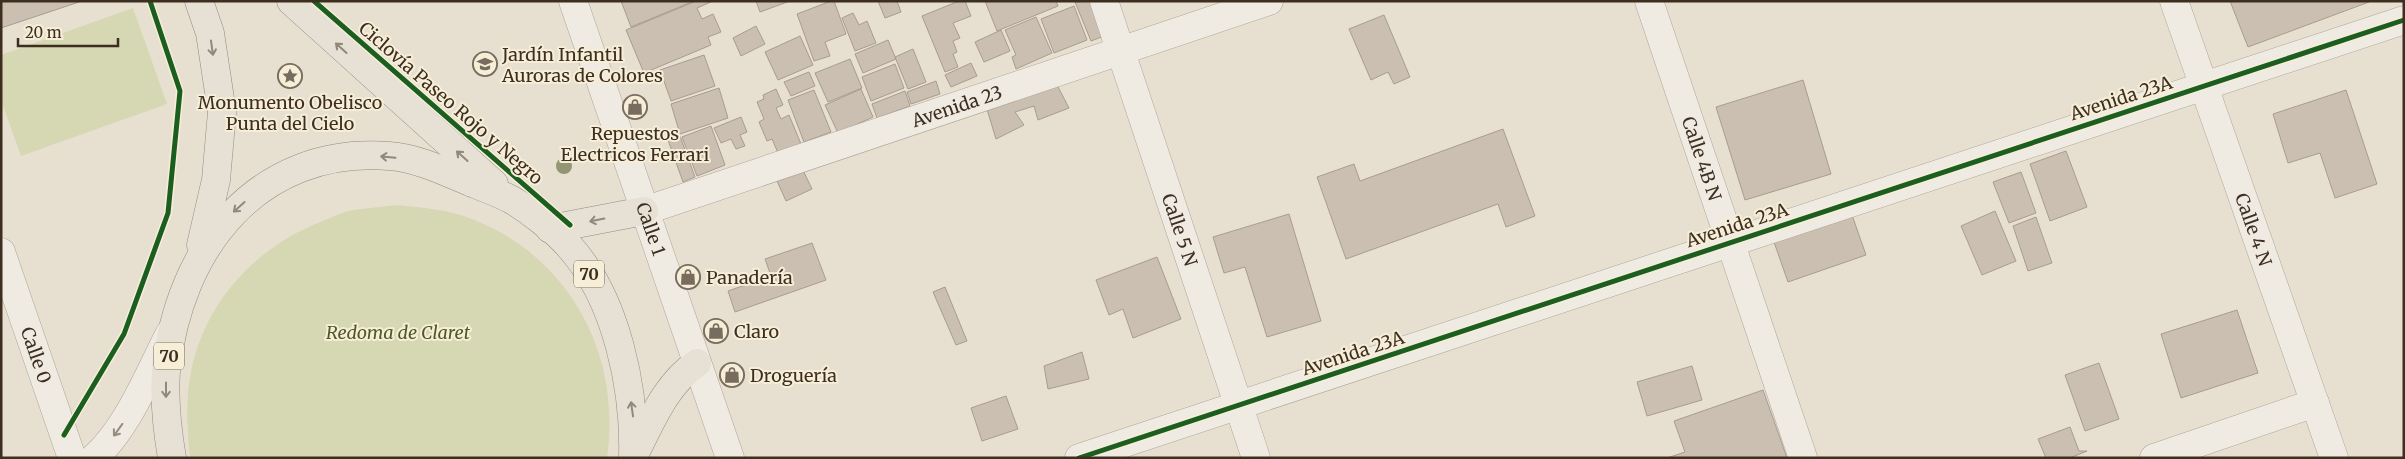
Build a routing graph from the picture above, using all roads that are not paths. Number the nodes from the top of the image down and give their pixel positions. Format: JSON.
{"nodes":[{"id":1,"x":199,"y":1,"type":"edge"},
{"id":2,"x":291,"y":1,"type":"edge"},
{"id":3,"x":573,"y":1,"type":"edge"},
{"id":4,"x":1104,"y":1,"type":"edge"},
{"id":5,"x":1269,"y":1,"type":"edge"},
{"id":6,"x":1649,"y":1,"type":"edge"},
{"id":7,"x":2174,"y":1,"type":"edge"},
{"id":8,"x":2404,"y":20,"type":"edge"},
{"id":9,"x":1120,"y":51,"type":"junction"},
{"id":10,"x":2204,"y":85,"type":"junction"},
{"id":11,"x":512,"y":200,"type":"junction"},
{"id":12,"x":644,"y":211,"type":"junction"},
{"id":13,"x":550,"y":229,"type":"junction"},
{"id":14,"x":1730,"y":242,"type":"junction"},
{"id":15,"x":1,"y":252,"type":"edge"},
{"id":16,"x":198,"y":259,"type":"junction"},
{"id":17,"x":174,"y":325,"type":"junction"},
{"id":18,"x":697,"y":363,"type":"junction"},
{"id":19,"x":2315,"y":403,"type":"junction"},
{"id":20,"x":1238,"y":405,"type":"junction"},
{"id":21,"x":633,"y":457,"type":"edge"},
{"id":22,"x":72,"y":458,"type":"edge"},
{"id":23,"x":94,"y":458,"type":"edge"},
{"id":24,"x":172,"y":458,"type":"edge"},
{"id":25,"x":730,"y":458,"type":"edge"},
{"id":26,"x":1079,"y":458,"type":"edge"},
{"id":27,"x":1256,"y":458,"type":"edge"},
{"id":28,"x":1803,"y":458,"type":"edge"},
{"id":29,"x":2154,"y":458,"type":"edge"},
{"id":30,"x":2334,"y":458,"type":"edge"}],
"edges":[{"from":1,"to":16,"type":"main road","number":"70","one_way":true},
{"from":11,"to":2,"type":"main road","number":"70","one_way":true},
{"from":3,"to":12,"type":"street","name":"Calle 1"},
{"from":4,"to":9,"type":"street","name":"Calle 5 N"},
{"from":5,"to":9,"type":"street","name":"Avenida 23"},
{"from":6,"to":14,"type":"street","name":"Calle 4B N"},
{"from":7,"to":10,"type":"street","name":"Calle 4 N"},
{"from":8,"to":10,"type":"street","name":"Avenida 23A"},
{"from":9,"to":12,"type":"street","name":"Avenida 23"},
{"from":9,"to":20,"type":"street","name":"Calle 5 N"},
{"from":10,"to":14,"type":"street","name":"Avenida 23A"},
{"from":10,"to":19,"type":"street","name":"Calle 4 N"},
{"from":11,"to":13,"type":"main road","number":"70"},
{"from":11,"to":16,"type":"main road","number":"70","one_way":true},
{"from":12,"to":13,"type":"main road","one_way":true},
{"from":12,"to":18,"type":"street","name":"Calle 1"},
{"from":21,"to":13,"type":"main road","number":"70","one_way":true},
{"from":14,"to":20,"type":"street","name":"Avenida 23A"},
{"from":14,"to":28,"type":"street","name":"Calle 4B N"},
{"from":15,"to":22,"type":"street","name":"Calle 0"},
{"from":16,"to":17,"type":"main road","number":"70"},
{"from":17,"to":23,"type":"street","one_way":true},
{"from":17,"to":24,"type":"main road","number":"70","one_way":true},
{"from":18,"to":21,"type":"main road"},
{"from":18,"to":25,"type":"street","name":"Calle 1"},
{"from":19,"to":29,"type":"street"},
{"from":19,"to":30,"type":"street","name":"Calle 4 N"},
{"from":20,"to":26,"type":"street","name":"Avenida 23A"},
{"from":20,"to":27,"type":"street","name":"Calle 5 N"}]}
